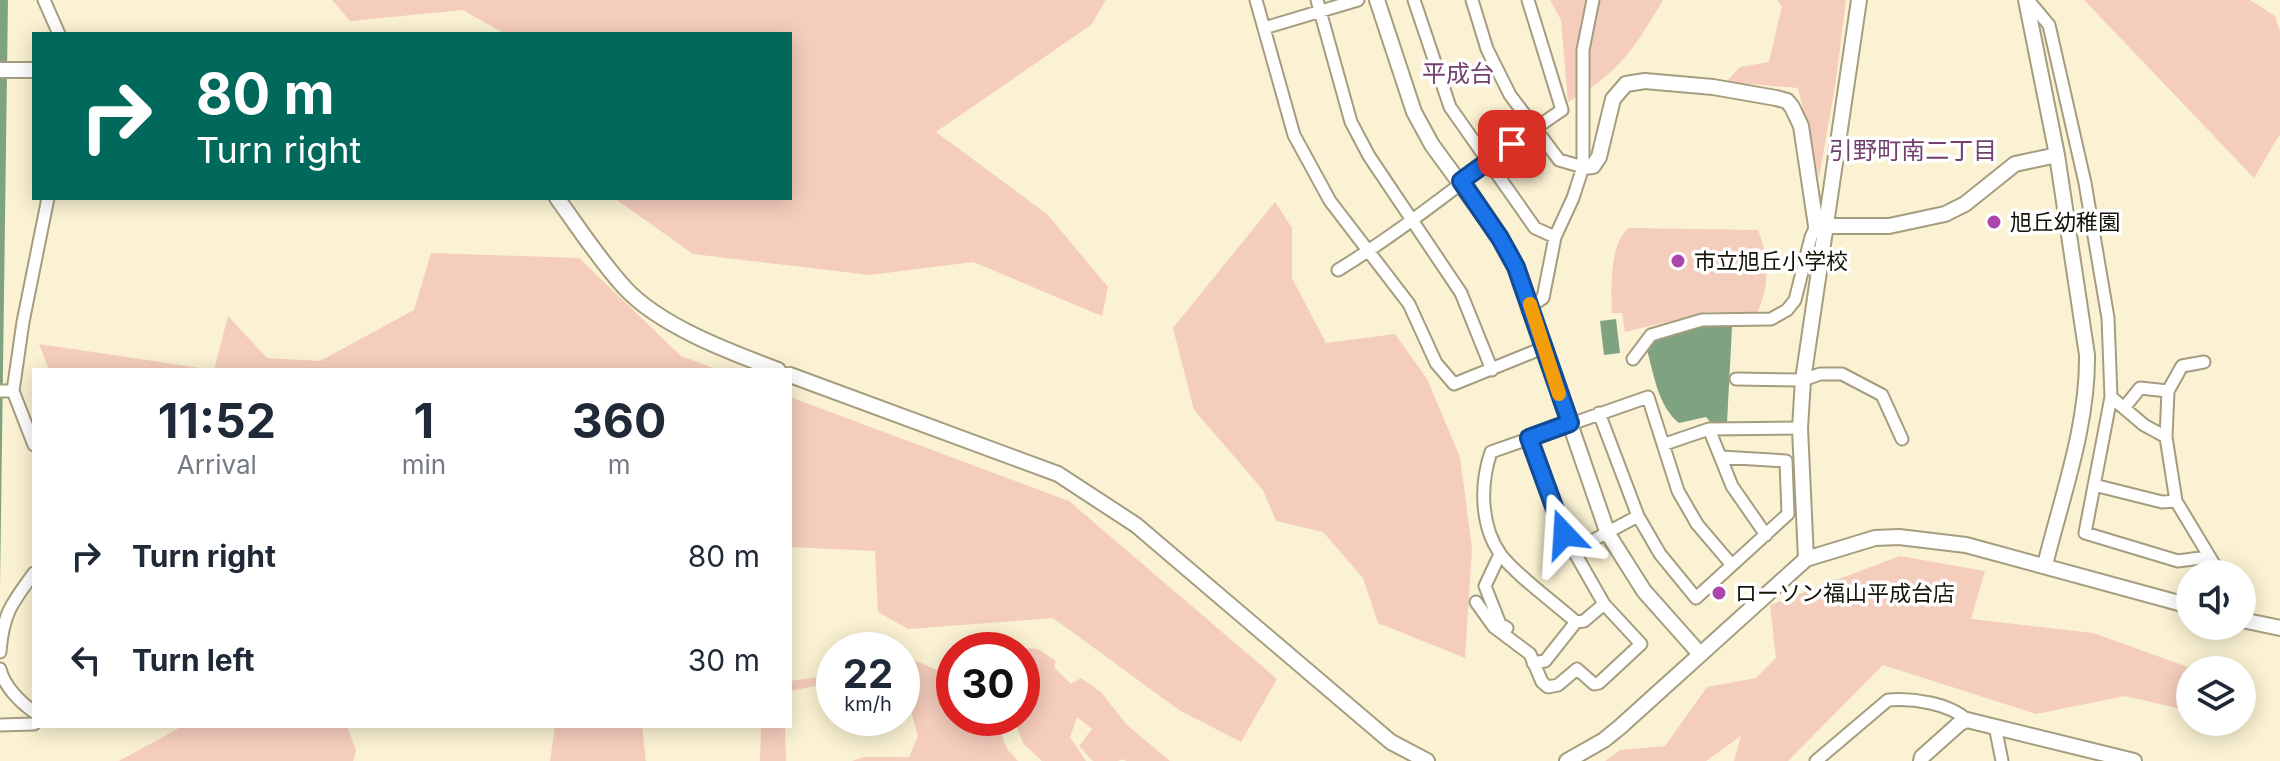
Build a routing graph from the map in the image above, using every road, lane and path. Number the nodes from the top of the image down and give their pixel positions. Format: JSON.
{"nodes":[{"id":1,"x":44,"y":0,"type":"edge"},
{"id":2,"x":1256,"y":0,"type":"edge"},
{"id":3,"x":1358,"y":0,"type":"edge"},
{"id":4,"x":1377,"y":0,"type":"edge"},
{"id":5,"x":1414,"y":0,"type":"edge"},
{"id":6,"x":1472,"y":0,"type":"edge"},
{"id":7,"x":1528,"y":0,"type":"edge"},
{"id":8,"x":1593,"y":0,"type":"edge"},
{"id":9,"x":1859,"y":0,"type":"edge"},
{"id":10,"x":2027,"y":0,"type":"edge"},
{"id":11,"x":1318,"y":6,"type":"edge"},
{"id":12,"x":1264,"y":28,"type":"junction"},
{"id":13,"x":58,"y":32,"type":"edge"},
{"id":14,"x":0,"y":70,"type":"edge"},
{"id":15,"x":32,"y":70,"type":"edge"},
{"id":16,"x":1535,"y":128,"type":"junction"},
{"id":17,"x":2057,"y":155,"type":"junction"},
{"id":18,"x":1489,"y":161,"type":"junction"},
{"id":19,"x":1583,"y":167,"type":"junction"},
{"id":20,"x":1461,"y":181,"type":"junction"},
{"id":21,"x":48,"y":200,"type":"edge"},
{"id":22,"x":559,"y":200,"type":"edge"},
{"id":23,"x":1412,"y":220,"type":"junction"},
{"id":24,"x":1820,"y":226,"type":"junction"},
{"id":25,"x":1555,"y":237,"type":"junction"},
{"id":26,"x":1366,"y":252,"type":"junction"},
{"id":27,"x":1338,"y":270,"type":"dead end"},
{"id":28,"x":1531,"y":306,"type":"junction"},
{"id":29,"x":1543,"y":348,"type":"junction"},
{"id":30,"x":1633,"y":359,"type":"dead end"},
{"id":31,"x":2204,"y":362,"type":"dead end"},
{"id":32,"x":773,"y":368,"type":"edge"},
{"id":33,"x":1492,"y":370,"type":"junction"},
{"id":34,"x":792,"y":376,"type":"edge"},
{"id":35,"x":1736,"y":379,"type":"dead end"},
{"id":36,"x":1803,"y":380,"type":"junction"},
{"id":37,"x":0,"y":391,"type":"edge"},
{"id":38,"x":13,"y":391,"type":"junction"},
{"id":39,"x":2168,"y":391,"type":"junction"},
{"id":40,"x":2111,"y":397,"type":"junction"},
{"id":41,"x":2124,"y":408,"type":"junction"},
{"id":42,"x":1599,"y":413,"type":"junction"},
{"id":43,"x":1570,"y":423,"type":"junction"},
{"id":44,"x":1800,"y":428,"type":"junction"},
{"id":45,"x":1709,"y":429,"type":"junction"},
{"id":46,"x":2166,"y":437,"type":"junction"},
{"id":47,"x":1529,"y":438,"type":"junction"},
{"id":48,"x":1902,"y":439,"type":"dead end"},
{"id":49,"x":32,"y":440,"type":"edge"},
{"id":50,"x":1665,"y":444,"type":"junction"},
{"id":51,"x":1721,"y":457,"type":"junction"},
{"id":52,"x":2094,"y":485,"type":"junction"},
{"id":53,"x":2176,"y":501,"type":"junction"},
{"id":54,"x":1638,"y":516,"type":"junction"},
{"id":55,"x":1608,"y":534,"type":"junction"},
{"id":56,"x":1766,"y":535,"type":"junction"},
{"id":57,"x":1575,"y":550,"type":"junction"},
{"id":58,"x":1500,"y":554,"type":"junction"},
{"id":59,"x":2208,"y":557,"type":"junction"},
{"id":60,"x":1806,"y":559,"type":"junction"},
{"id":61,"x":2210,"y":560,"type":"edge"},
{"id":62,"x":1731,"y":564,"type":"junction"},
{"id":63,"x":2045,"y":565,"type":"junction"},
{"id":64,"x":32,"y":576,"type":"edge"},
{"id":65,"x":2176,"y":599,"type":"edge"},
{"id":66,"x":1476,"y":602,"type":"dead end"},
{"id":67,"x":1604,"y":604,"type":"junction"},
{"id":68,"x":1576,"y":622,"type":"junction"},
{"id":69,"x":2256,"y":623,"type":"edge"},
{"id":70,"x":2280,"y":628,"type":"edge"},
{"id":71,"x":0,"y":652,"type":"edge"},
{"id":72,"x":1700,"y":654,"type":"junction"},
{"id":73,"x":1532,"y":658,"type":"junction"},
{"id":74,"x":0,"y":669,"type":"edge"},
{"id":75,"x":32,"y":710,"type":"edge"},
{"id":76,"x":1967,"y":720,"type":"junction"},
{"id":77,"x":32,"y":724,"type":"edge"},
{"id":78,"x":0,"y":725,"type":"edge"},
{"id":79,"x":1995,"y":726,"type":"junction"},
{"id":80,"x":1919,"y":760,"type":"edge"},
{"id":81,"x":1427,"y":761,"type":"edge"},
{"id":82,"x":1567,"y":761,"type":"edge"},
{"id":83,"x":1816,"y":761,"type":"edge"},
{"id":84,"x":2002,"y":761,"type":"edge"},
{"id":85,"x":2134,"y":761,"type":"edge"}],
"edges":[{"from":1,"to":13,"type":"street"},
{"from":2,"to":12,"type":"street"},
{"from":3,"to":11,"type":"street"},
{"from":4,"to":20,"type":"street"},
{"from":5,"to":18,"type":"street"},
{"from":6,"to":16,"type":"street"},
{"from":7,"to":16,"type":"street"},
{"from":8,"to":19,"type":"street"},
{"from":9,"to":24,"type":"street"},
{"from":10,"to":17,"type":"street"},
{"from":10,"to":40,"type":"street"},
{"from":11,"to":12,"type":"street"},
{"from":11,"to":23,"type":"street"},
{"from":12,"to":26,"type":"street"},
{"from":14,"to":15,"type":"street"},
{"from":16,"to":18,"type":"street"},
{"from":16,"to":19,"type":"street"},
{"from":17,"to":24,"type":"street"},
{"from":17,"to":63,"type":"street"},
{"from":18,"to":20,"type":"street"},
{"from":18,"to":25,"type":"street"},
{"from":19,"to":24,"type":"street"},
{"from":19,"to":25,"type":"street"},
{"from":20,"to":23,"type":"street"},
{"from":20,"to":28,"type":"street"},
{"from":21,"to":38,"type":"street"},
{"from":22,"to":32,"type":"street"},
{"from":23,"to":26,"type":"street"},
{"from":23,"to":33,"type":"street"},
{"from":24,"to":30,"type":"street"},
{"from":24,"to":36,"type":"street"},
{"from":25,"to":28,"type":"street"},
{"from":26,"to":27,"type":"street"},
{"from":26,"to":33,"type":"street"},
{"from":28,"to":29,"type":"street"},
{"from":29,"to":33,"type":"street"},
{"from":29,"to":43,"type":"street"},
{"from":31,"to":39,"type":"street"},
{"from":34,"to":81,"type":"street"},
{"from":35,"to":36,"type":"street"},
{"from":36,"to":44,"type":"street"},
{"from":36,"to":48,"type":"street"},
{"from":37,"to":38,"type":"street"},
{"from":38,"to":49,"type":"street"},
{"from":39,"to":41,"type":"street"},
{"from":39,"to":46,"type":"street"},
{"from":40,"to":41,"type":"street"},
{"from":40,"to":52,"type":"street"},
{"from":41,"to":46,"type":"street"},
{"from":42,"to":43,"type":"street"},
{"from":42,"to":50,"type":"street"},
{"from":42,"to":54,"type":"street"},
{"from":43,"to":47,"type":"street"},
{"from":43,"to":55,"type":"street"},
{"from":44,"to":45,"type":"street"},
{"from":44,"to":60,"type":"street"},
{"from":45,"to":50,"type":"street"},
{"from":45,"to":51,"type":"street"},
{"from":46,"to":53,"type":"street"},
{"from":47,"to":57,"type":"street"},
{"from":47,"to":58,"type":"street"},
{"from":50,"to":62,"type":"street"},
{"from":51,"to":56,"type":"street"},
{"from":51,"to":56,"type":"street"},
{"from":52,"to":53,"type":"street"},
{"from":52,"to":59,"type":"street"},
{"from":53,"to":59,"type":"street"},
{"from":54,"to":55,"type":"street"},
{"from":54,"to":62,"type":"street"},
{"from":55,"to":57,"type":"street"},
{"from":55,"to":72,"type":"street"},
{"from":56,"to":62,"type":"street"},
{"from":57,"to":67,"type":"street"},
{"from":58,"to":68,"type":"street"},
{"from":58,"to":73,"type":"street"},
{"from":59,"to":61,"type":"street"},
{"from":60,"to":63,"type":"street"},
{"from":60,"to":72,"type":"street"},
{"from":63,"to":65,"type":"street"},
{"from":64,"to":71,"type":"street"},
{"from":66,"to":73,"type":"street"},
{"from":67,"to":68,"type":"street"},
{"from":67,"to":73,"type":"street"},
{"from":68,"to":73,"type":"street"},
{"from":69,"to":70,"type":"street"},
{"from":72,"to":82,"type":"street"},
{"from":74,"to":75,"type":"street"},
{"from":76,"to":79,"type":"street"},
{"from":76,"to":80,"type":"street"},
{"from":76,"to":83,"type":"street"},
{"from":77,"to":78,"type":"street"},
{"from":79,"to":84,"type":"street"},
{"from":79,"to":85,"type":"street"}]}
